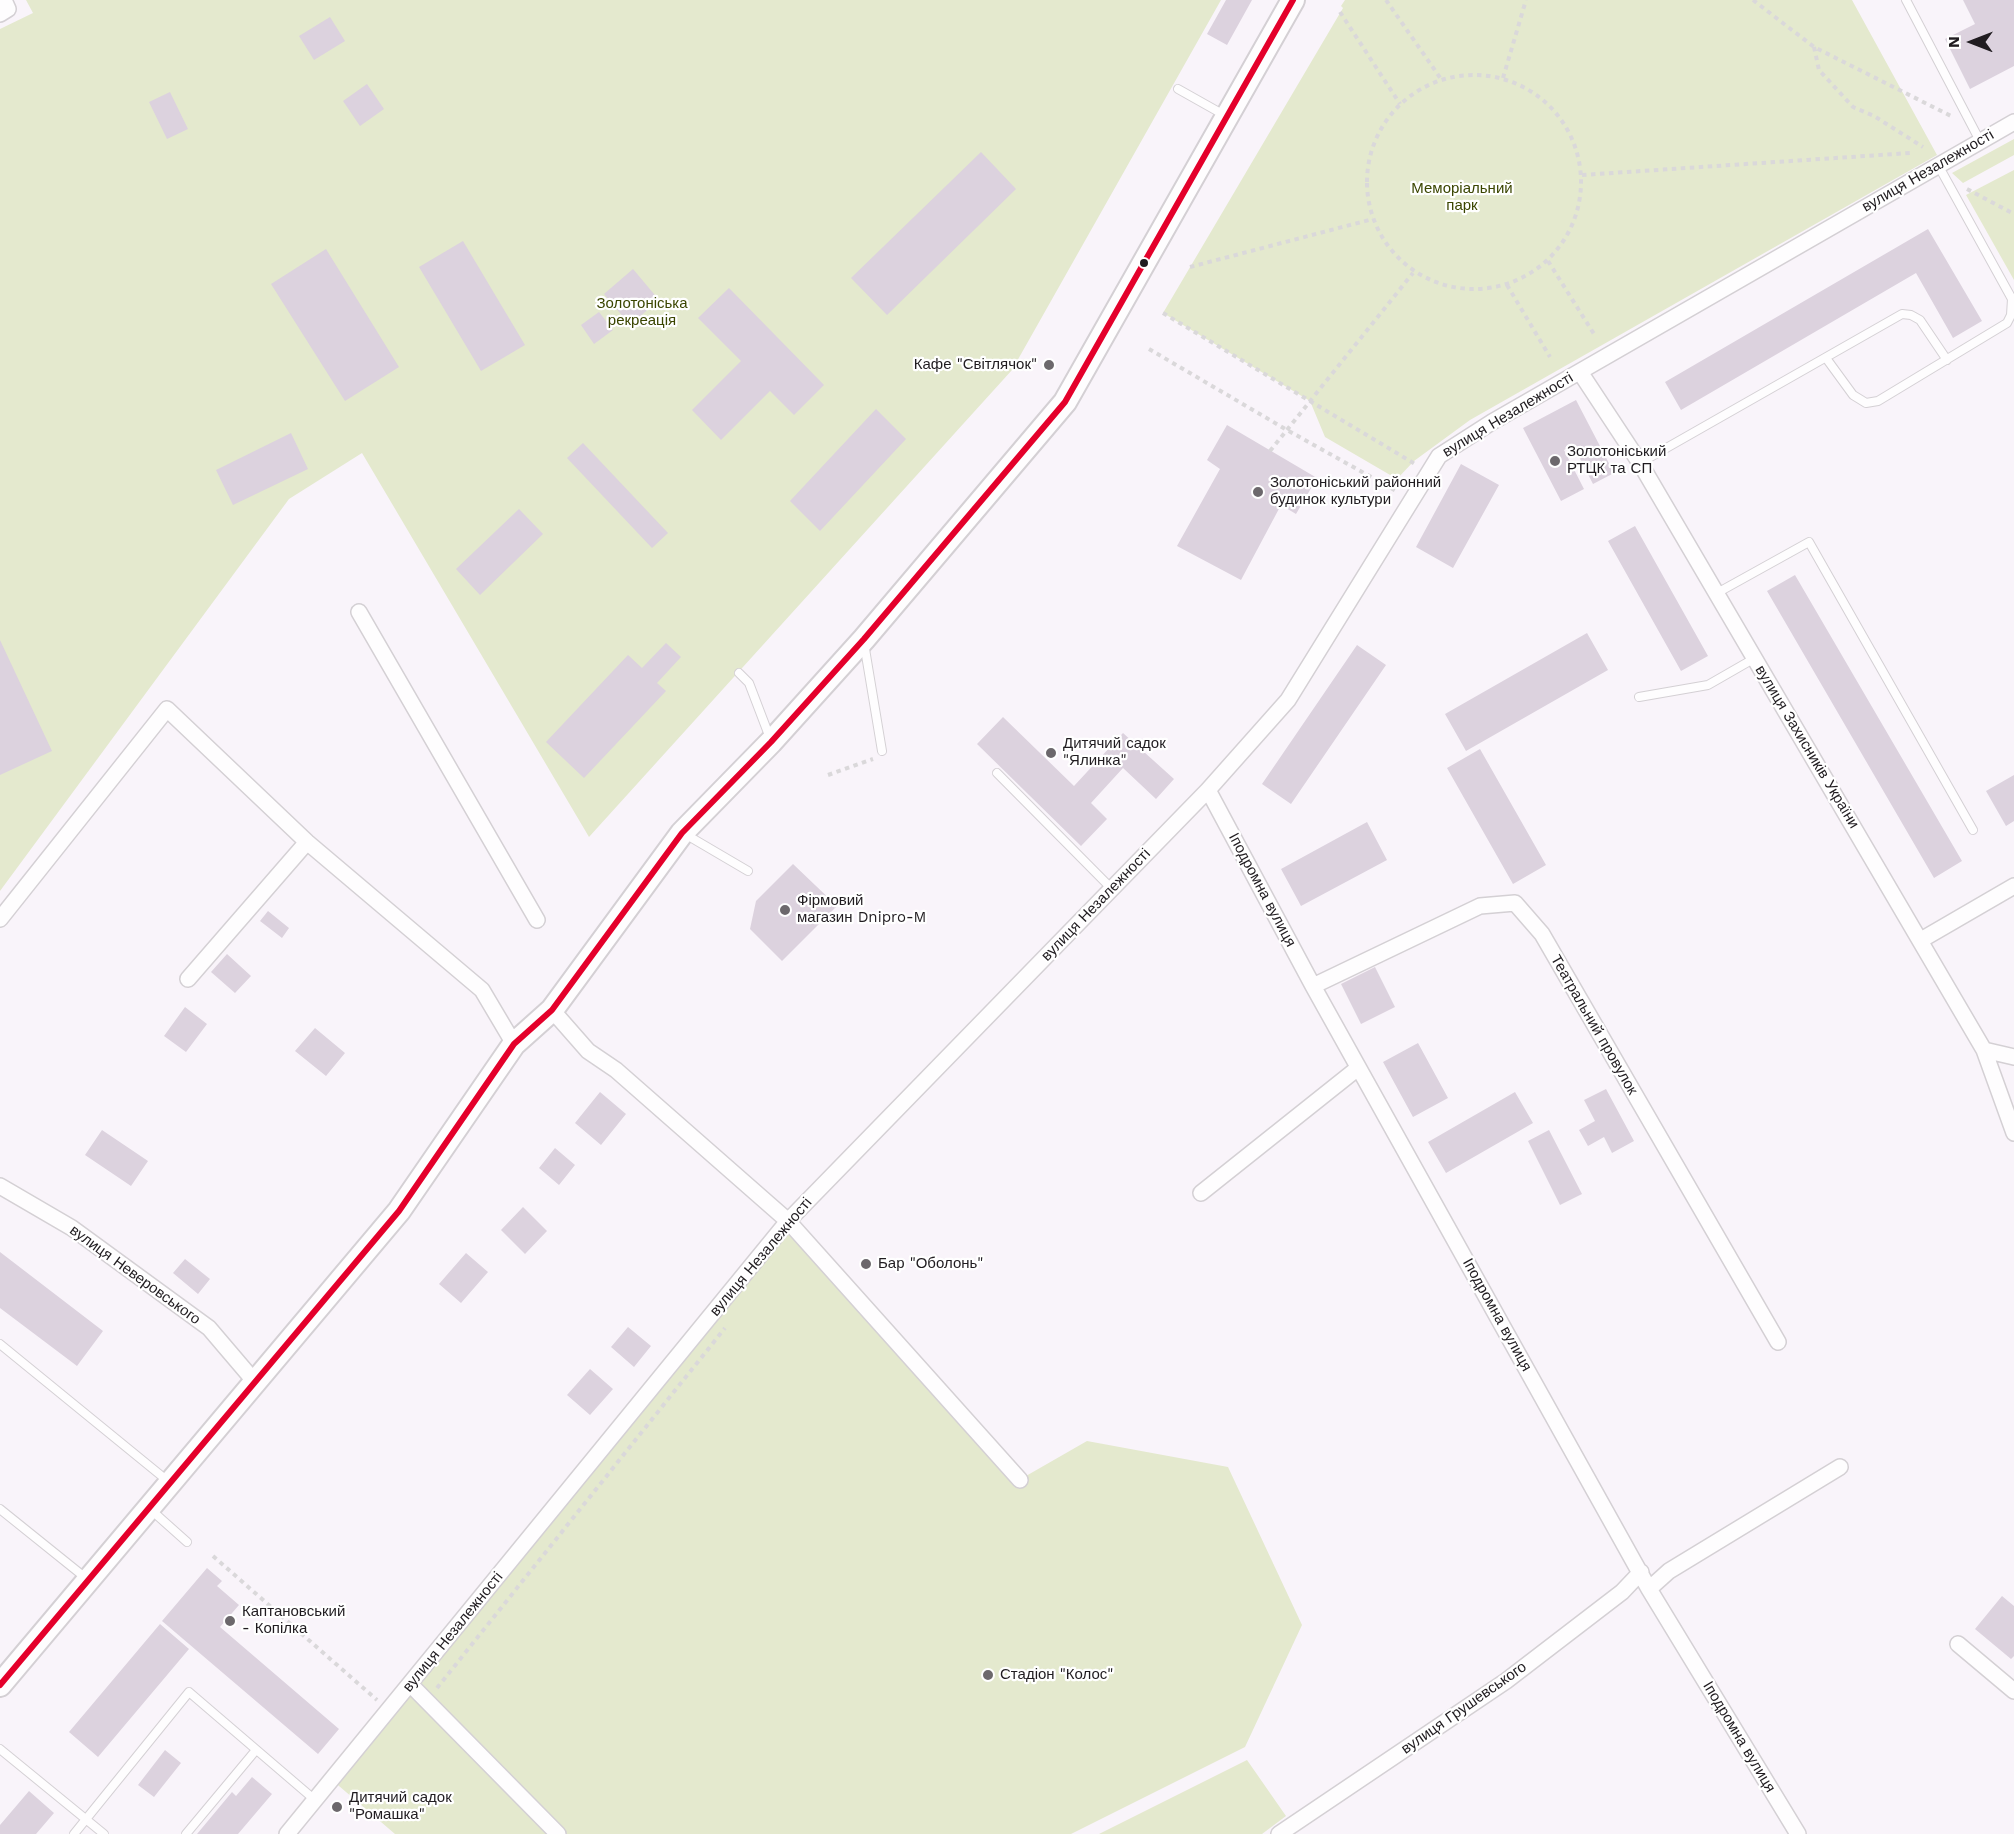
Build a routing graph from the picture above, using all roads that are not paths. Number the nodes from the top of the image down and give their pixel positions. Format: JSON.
{"nodes":[{"id":1,"x":4,"y":0,"type":"edge"},
{"id":2,"x":1293,"y":0,"type":"edge"},
{"id":3,"x":1906,"y":0,"type":"edge"},
{"id":4,"x":0,"y":14,"type":"edge"},
{"id":5,"x":1178,"y":89,"type":"dead end"},
{"id":6,"x":1227,"y":117,"type":"junction"},
{"id":7,"x":2014,"y":122,"type":"edge"},
{"id":8,"x":1980,"y":141,"type":"junction"},
{"id":9,"x":1938,"y":165,"type":"junction"},
{"id":10,"x":1826,"y":358,"type":"junction"},
{"id":11,"x":1947,"y":360,"type":"junction"},
{"id":12,"x":1580,"y":372,"type":"junction"},
{"id":13,"x":1640,"y":463,"type":"junction"},
{"id":14,"x":1717,"y":593,"type":"junction"},
{"id":15,"x":359,"y":612,"type":"dead end"},
{"id":16,"x":864,"y":639,"type":"junction"},
{"id":17,"x":1755,"y":658,"type":"junction"},
{"id":18,"x":740,"y":673,"type":"dead end"},
{"id":19,"x":1639,"y":697,"type":"dead end"},
{"id":20,"x":771,"y":742,"type":"junction"},
{"id":21,"x":879,"y":755,"type":"road end"},
{"id":22,"x":997,"y":773,"type":"dead end"},
{"id":23,"x":1208,"y":790,"type":"junction"},
{"id":24,"x":1973,"y":830,"type":"dead end"},
{"id":25,"x":682,"y":832,"type":"junction"},
{"id":26,"x":307,"y":842,"type":"junction"},
{"id":27,"x":748,"y":871,"type":"dead end"},
{"id":28,"x":2014,"y":886,"type":"edge"},
{"id":29,"x":1112,"y":889,"type":"junction"},
{"id":30,"x":0,"y":919,"type":"edge"},
{"id":31,"x":537,"y":920,"type":"dead end"},
{"id":32,"x":1921,"y":940,"type":"junction"},
{"id":33,"x":188,"y":979,"type":"dead end"},
{"id":34,"x":1313,"y":986,"type":"junction"},
{"id":35,"x":552,"y":1010,"type":"junction"},
{"id":36,"x":514,"y":1044,"type":"junction"},
{"id":37,"x":1984,"y":1050,"type":"junction"},
{"id":38,"x":2014,"y":1057,"type":"edge"},
{"id":39,"x":1358,"y":1068,"type":"junction"},
{"id":40,"x":2014,"y":1132,"type":"edge"},
{"id":41,"x":0,"y":1186,"type":"edge"},
{"id":42,"x":1202,"y":1193,"type":"dead end"},
{"id":43,"x":788,"y":1221,"type":"junction"},
{"id":44,"x":1778,"y":1342,"type":"dead end"},
{"id":45,"x":0,"y":1344,"type":"edge"},
{"id":46,"x":255,"y":1382,"type":"junction"},
{"id":47,"x":1840,"y":1467,"type":"dead end"},
{"id":48,"x":1020,"y":1480,"type":"dead end"},
{"id":49,"x":170,"y":1483,"type":"junction"},
{"id":50,"x":149,"y":1508,"type":"junction"},
{"id":51,"x":0,"y":1509,"type":"edge"},
{"id":52,"x":187,"y":1542,"type":"dead end"},
{"id":53,"x":1641,"y":1572,"type":"junction"},
{"id":54,"x":89,"y":1580,"type":"junction"},
{"id":55,"x":1649,"y":1589,"type":"junction"},
{"id":56,"x":1958,"y":1644,"type":"dead end"},
{"id":57,"x":410,"y":1684,"type":"junction"},
{"id":58,"x":0,"y":1685,"type":"edge"},
{"id":59,"x":2014,"y":1691,"type":"edge"},
{"id":60,"x":0,"y":1749,"type":"edge"},
{"id":61,"x":256,"y":1750,"type":"junction"},
{"id":62,"x":315,"y":1800,"type":"junction"},
{"id":63,"x":86,"y":1819,"type":"junction"},
{"id":64,"x":1287,"y":1832,"type":"edge"},
{"id":65,"x":74,"y":1834,"type":"edge"},
{"id":66,"x":104,"y":1834,"type":"edge"},
{"id":67,"x":186,"y":1834,"type":"edge"},
{"id":68,"x":287,"y":1834,"type":"edge"},
{"id":69,"x":558,"y":1834,"type":"edge"},
{"id":70,"x":1798,"y":1834,"type":"edge"}],
"edges":[{"from":1,"to":4,"type":"street"},
{"from":2,"to":6,"type":"main road"},
{"from":3,"to":8,"type":"lane"},
{"from":5,"to":6,"type":"lane"},
{"from":6,"to":16,"type":"main road"},
{"from":7,"to":8,"type":"street","name":"вулиця Незалежності"},
{"from":8,"to":9,"type":"street","name":"вулиця Незалежності"},
{"from":9,"to":11,"type":"lane"},
{"from":9,"to":12,"type":"street","name":"вулиця Незалежності"},
{"from":10,"to":11,"type":"lane"},
{"from":10,"to":11,"type":"lane"},
{"from":10,"to":13,"type":"lane"},
{"from":12,"to":13,"type":"street","name":"вулиця Захисників України"},
{"from":12,"to":23,"type":"street","name":"вулиця Незалежності"},
{"from":13,"to":14,"type":"street","name":"вулиця Захисників України"},
{"from":14,"to":17,"type":"street","name":"вулиця Захисників України"},
{"from":14,"to":24,"type":"lane"},
{"from":15,"to":31,"type":"street"},
{"from":16,"to":20,"type":"main road"},
{"from":16,"to":21,"type":"lane"},
{"from":17,"to":19,"type":"lane"},
{"from":17,"to":32,"type":"street","name":"вулиця Захисників України"},
{"from":18,"to":20,"type":"lane"},
{"from":20,"to":25,"type":"main road"},
{"from":22,"to":29,"type":"lane"},
{"from":23,"to":29,"type":"street","name":"вулиця Незалежності"},
{"from":23,"to":34,"type":"street","name":"Іподромна вулиця"},
{"from":25,"to":27,"type":"lane"},
{"from":25,"to":35,"type":"main road"},
{"from":26,"to":30,"type":"street"},
{"from":26,"to":33,"type":"street"},
{"from":26,"to":36,"type":"street"},
{"from":28,"to":32,"type":"street"},
{"from":29,"to":43,"type":"street","name":"вулиця Незалежності"},
{"from":32,"to":37,"type":"street","name":"вулиця Захисників України"},
{"from":34,"to":39,"type":"street","name":"Іподромна вулиця"},
{"from":34,"to":44,"type":"street","name":"Театральний провулок"},
{"from":35,"to":36,"type":"main road"},
{"from":35,"to":43,"type":"street"},
{"from":36,"to":46,"type":"main road"},
{"from":37,"to":38,"type":"street"},
{"from":37,"to":40,"type":"street","name":"вулиця Захисників України"},
{"from":39,"to":42,"type":"street"},
{"from":39,"to":53,"type":"street","name":"Іподромна вулиця"},
{"from":41,"to":46,"type":"street","name":"вулиця Неверовського"},
{"from":43,"to":48,"type":"street"},
{"from":43,"to":57,"type":"street","name":"вулиця Незалежності"},
{"from":45,"to":49,"type":"lane"},
{"from":46,"to":49,"type":"main road"},
{"from":47,"to":55,"type":"street"},
{"from":49,"to":50,"type":"main road"},
{"from":50,"to":52,"type":"lane"},
{"from":50,"to":54,"type":"main road"},
{"from":51,"to":54,"type":"lane"},
{"from":53,"to":55,"type":"street","name":"Іподромна вулиця"},
{"from":53,"to":64,"type":"street","name":"вулиця Грушевського"},
{"from":54,"to":58,"type":"main road"},
{"from":55,"to":70,"type":"street","name":"Іподромна вулиця"},
{"from":56,"to":59,"type":"street"},
{"from":57,"to":62,"type":"street","name":"вулиця Незалежності"},
{"from":57,"to":69,"type":"street"},
{"from":60,"to":63,"type":"lane"},
{"from":61,"to":62,"type":"lane"},
{"from":61,"to":63,"type":"lane"},
{"from":61,"to":67,"type":"lane"},
{"from":62,"to":68,"type":"street","name":"вулиця Незалежності"},
{"from":63,"to":65,"type":"lane"},
{"from":63,"to":66,"type":"lane"}]}
